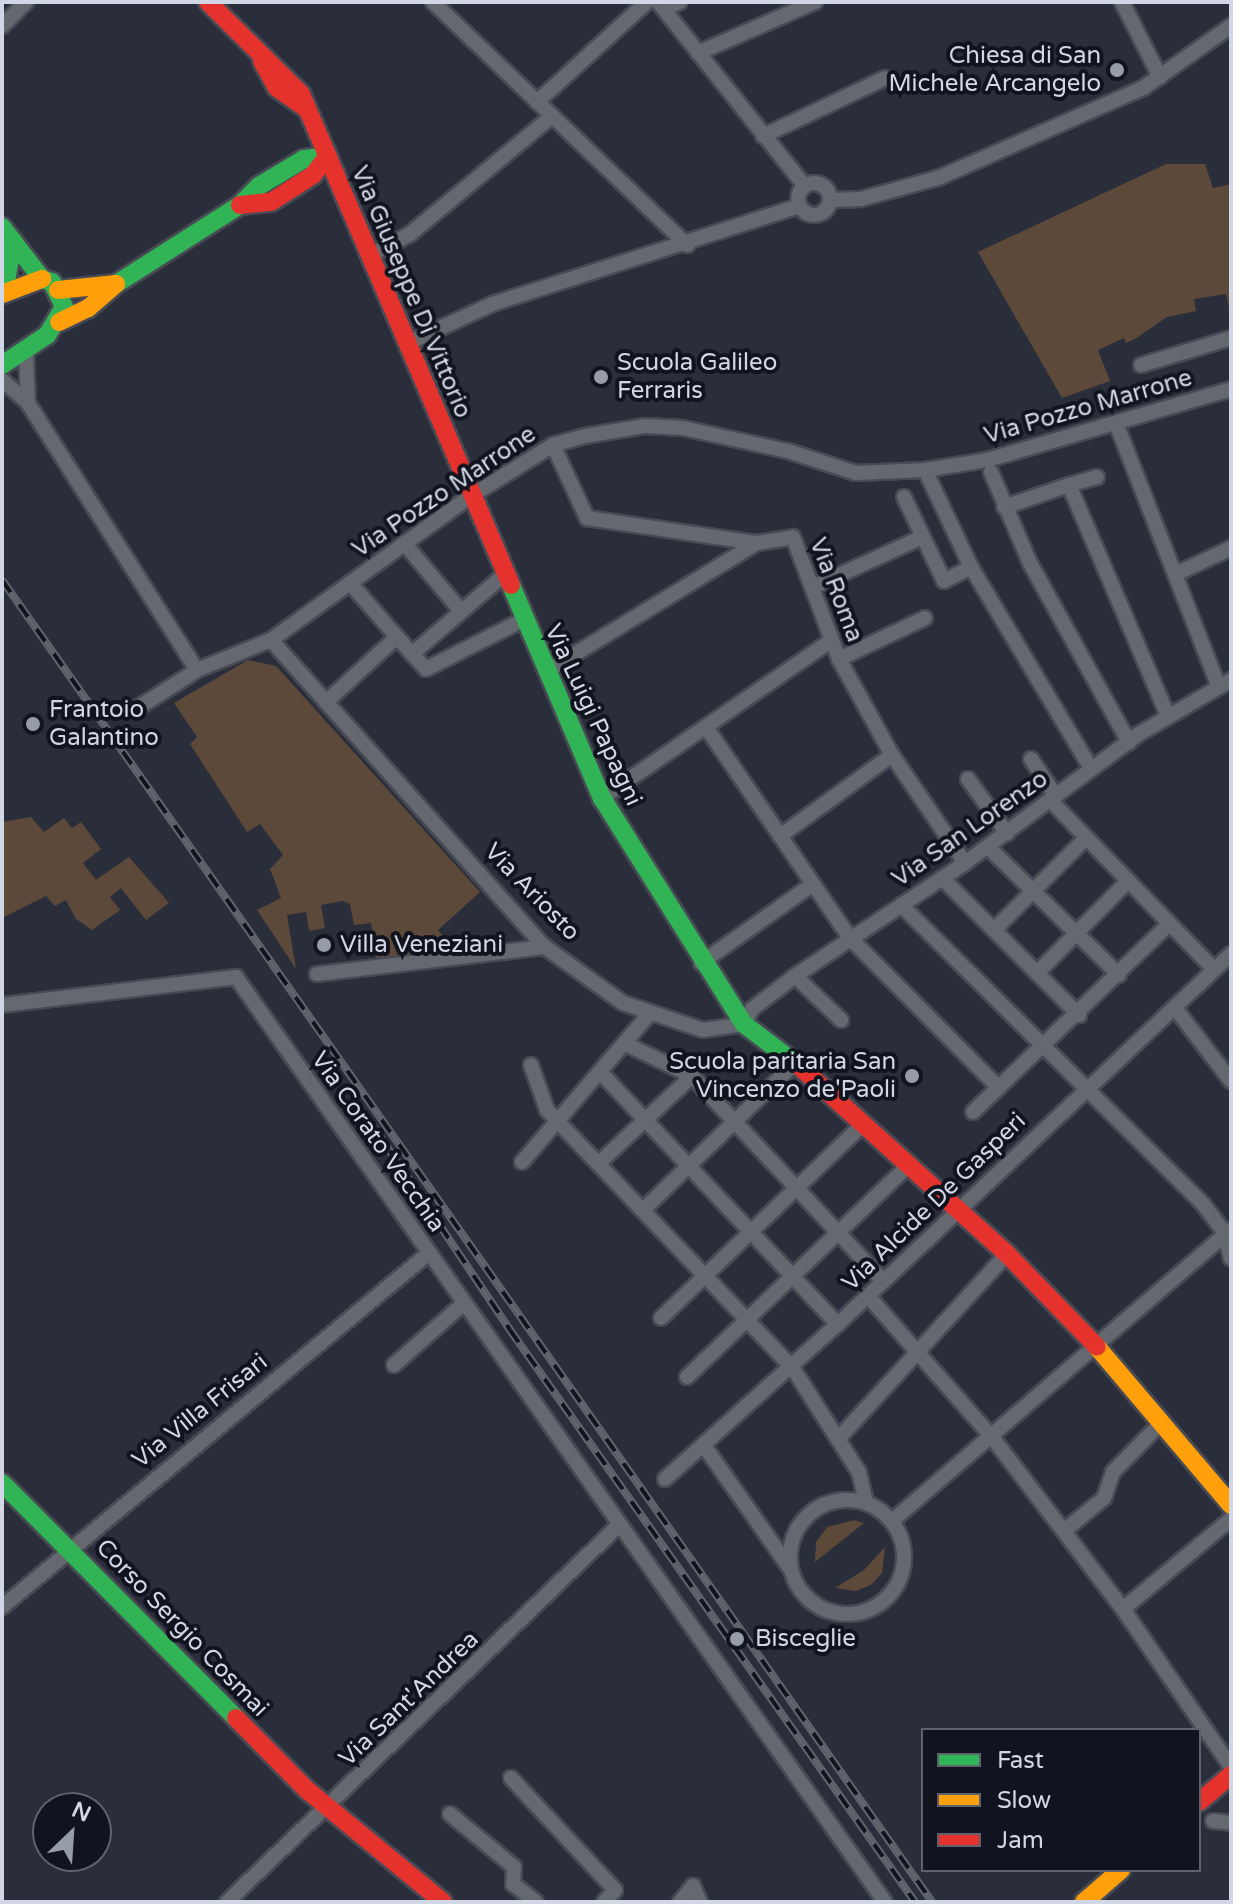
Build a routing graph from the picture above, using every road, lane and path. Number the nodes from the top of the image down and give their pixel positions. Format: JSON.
{"nodes":[{"id":1,"x":26,"y":2,"type":"edge"},
{"id":2,"x":208,"y":2,"type":"edge"},
{"id":3,"x":433,"y":2,"type":"edge"},
{"id":4,"x":647,"y":2,"type":"edge"},
{"id":5,"x":680,"y":2,"type":"edge"},
{"id":6,"x":815,"y":2,"type":"edge"},
{"id":7,"x":1122,"y":2,"type":"edge"},
{"id":8,"x":661,"y":6,"type":"edge"},
{"id":9,"x":2,"y":26,"type":"edge"},
{"id":10,"x":1231,"y":26,"type":"edge"},
{"id":11,"x":698,"y":53,"type":"junction"},
{"id":12,"x":1160,"y":77,"type":"junction"},
{"id":13,"x":885,"y":78,"type":"dead end"},
{"id":14,"x":537,"y":102,"type":"junction"},
{"id":15,"x":552,"y":116,"type":"junction"},
{"id":16,"x":763,"y":136,"type":"junction"},
{"id":17,"x":328,"y":156,"type":"junction"},
{"id":18,"x":804,"y":185,"type":"junction"},
{"id":19,"x":831,"y":200,"type":"junction"},
{"id":20,"x":799,"y":206,"type":"junction"},
{"id":21,"x":7,"y":234,"type":"edge"},
{"id":22,"x":687,"y":245,"type":"junction"},
{"id":23,"x":369,"y":256,"type":"junction"},
{"id":24,"x":42,"y":279,"type":"junction"},
{"id":25,"x":116,"y":284,"type":"junction"},
{"id":26,"x":58,"y":290,"type":"junction"},
{"id":27,"x":3,"y":294,"type":"edge"},
{"id":28,"x":59,"y":322,"type":"junction"},
{"id":29,"x":1231,"y":338,"type":"edge"},
{"id":30,"x":406,"y":344,"type":"junction"},
{"id":31,"x":26,"y":351,"type":"junction"},
{"id":32,"x":2,"y":365,"type":"edge"},
{"id":33,"x":1141,"y":365,"type":"dead end"},
{"id":34,"x":2,"y":380,"type":"edge"},
{"id":35,"x":1231,"y":389,"type":"edge"},
{"id":36,"x":28,"y":403,"type":"junction"},
{"id":37,"x":1116,"y":423,"type":"junction"},
{"id":38,"x":553,"y":445,"type":"junction"},
{"id":39,"x":925,"y":470,"type":"junction"},
{"id":40,"x":991,"y":472,"type":"dead end"},
{"id":41,"x":1097,"y":477,"type":"dead end"},
{"id":42,"x":1069,"y":485,"type":"junction"},
{"id":43,"x":471,"y":496,"type":"junction"},
{"id":44,"x":904,"y":497,"type":"dead end"},
{"id":45,"x":1002,"y":503,"type":"junction"},
{"id":46,"x":922,"y":537,"type":"junction"},
{"id":47,"x":404,"y":543,"type":"junction"},
{"id":48,"x":757,"y":543,"type":"junction"},
{"id":49,"x":1231,"y":548,"type":"edge"},
{"id":50,"x":971,"y":567,"type":"junction"},
{"id":51,"x":1182,"y":571,"type":"dead end"},
{"id":52,"x":504,"y":575,"type":"junction"},
{"id":53,"x":350,"y":583,"type":"junction"},
{"id":54,"x":813,"y":587,"type":"junction"},
{"id":55,"x":461,"y":611,"type":"junction"},
{"id":56,"x":925,"y":618,"type":"dead end"},
{"id":57,"x":523,"y":620,"type":"junction"},
{"id":58,"x":397,"y":637,"type":"junction"},
{"id":59,"x":271,"y":640,"type":"junction"},
{"id":60,"x":832,"y":640,"type":"junction"},
{"id":61,"x":412,"y":654,"type":"junction"},
{"id":62,"x":839,"y":659,"type":"junction"},
{"id":63,"x":197,"y":670,"type":"junction"},
{"id":64,"x":547,"y":671,"type":"junction"},
{"id":65,"x":1225,"y":684,"type":"edge"},
{"id":66,"x":326,"y":702,"type":"junction"},
{"id":67,"x":133,"y":711,"type":"dead end"},
{"id":68,"x":1168,"y":716,"type":"junction"},
{"id":69,"x":706,"y":727,"type":"junction"},
{"id":70,"x":1129,"y":742,"type":"junction"},
{"id":71,"x":892,"y":755,"type":"junction"},
{"id":72,"x":1031,"y":759,"type":"dead end"},
{"id":73,"x":1091,"y":768,"type":"junction"},
{"id":74,"x":968,"y":779,"type":"dead end"},
{"id":75,"x":602,"y":798,"type":"junction"},
{"id":76,"x":1053,"y":798,"type":"junction"},
{"id":77,"x":1007,"y":833,"type":"junction"},
{"id":78,"x":780,"y":836,"type":"junction"},
{"id":79,"x":1084,"y":840,"type":"junction"},
{"id":80,"x":988,"y":847,"type":"junction"},
{"id":81,"x":965,"y":863,"type":"junction"},
{"id":82,"x":942,"y":878,"type":"junction"},
{"id":83,"x":1127,"y":882,"type":"junction"},
{"id":84,"x":813,"y":884,"type":"junction"},
{"id":85,"x":1033,"y":892,"type":"junction"},
{"id":86,"x":901,"y":905,"type":"junction"},
{"id":87,"x":1168,"y":925,"type":"junction"},
{"id":88,"x":994,"y":930,"type":"junction"},
{"id":89,"x":1076,"y":934,"type":"junction"},
{"id":90,"x":850,"y":938,"type":"junction"},
{"id":91,"x":545,"y":947,"type":"junction"},
{"id":92,"x":1231,"y":954,"type":"edge"},
{"id":93,"x":701,"y":963,"type":"junction"},
{"id":94,"x":1213,"y":968,"type":"junction"},
{"id":95,"x":1037,"y":973,"type":"junction"},
{"id":96,"x":317,"y":974,"type":"dead end"},
{"id":97,"x":1119,"y":975,"type":"junction"},
{"id":98,"x":795,"y":976,"type":"junction"},
{"id":99,"x":2,"y":1005,"type":"edge"},
{"id":100,"x":1175,"y":1008,"type":"junction"},
{"id":101,"x":650,"y":1013,"type":"junction"},
{"id":102,"x":1079,"y":1015,"type":"junction"},
{"id":103,"x":841,"y":1020,"type":"dead end"},
{"id":104,"x":744,"y":1024,"type":"junction"},
{"id":105,"x":628,"y":1045,"type":"junction"},
{"id":106,"x":1043,"y":1047,"type":"junction"},
{"id":107,"x":795,"y":1063,"type":"junction"},
{"id":108,"x":531,"y":1065,"type":"dead end"},
{"id":109,"x":602,"y":1074,"type":"junction"},
{"id":110,"x":692,"y":1076,"type":"junction"},
{"id":111,"x":1231,"y":1081,"type":"edge"},
{"id":112,"x":1086,"y":1087,"type":"junction"},
{"id":113,"x":999,"y":1088,"type":"junction"},
{"id":114,"x":973,"y":1112,"type":"dead end"},
{"id":115,"x":645,"y":1119,"type":"junction"},
{"id":116,"x":559,"y":1123,"type":"junction"},
{"id":117,"x":735,"y":1123,"type":"junction"},
{"id":118,"x":862,"y":1125,"type":"junction"},
{"id":119,"x":522,"y":1162,"type":"dead end"},
{"id":120,"x":598,"y":1164,"type":"junction"},
{"id":121,"x":909,"y":1165,"type":"junction"},
{"id":122,"x":689,"y":1166,"type":"junction"},
{"id":123,"x":794,"y":1187,"type":"junction"},
{"id":124,"x":959,"y":1209,"type":"junction"},
{"id":125,"x":643,"y":1210,"type":"junction"},
{"id":126,"x":747,"y":1231,"type":"junction"},
{"id":127,"x":1228,"y":1231,"type":"edge"},
{"id":128,"x":837,"y":1233,"type":"junction"},
{"id":129,"x":429,"y":1253,"type":"junction"},
{"id":130,"x":1007,"y":1254,"type":"junction"},
{"id":131,"x":1231,"y":1258,"type":"edge"},
{"id":132,"x":705,"y":1275,"type":"junction"},
{"id":133,"x":792,"y":1277,"type":"junction"},
{"id":134,"x":883,"y":1281,"type":"junction"},
{"id":135,"x":868,"y":1296,"type":"junction"},
{"id":136,"x":464,"y":1303,"type":"junction"},
{"id":137,"x":661,"y":1318,"type":"dead end"},
{"id":138,"x":747,"y":1319,"type":"junction"},
{"id":139,"x":838,"y":1324,"type":"junction"},
{"id":140,"x":1095,"y":1345,"type":"junction"},
{"id":141,"x":917,"y":1352,"type":"junction"},
{"id":142,"x":394,"y":1365,"type":"dead end"},
{"id":143,"x":792,"y":1367,"type":"junction"},
{"id":144,"x":687,"y":1377,"type":"dead end"},
{"id":145,"x":1161,"y":1423,"type":"junction"},
{"id":146,"x":992,"y":1437,"type":"junction"},
{"id":147,"x":838,"y":1439,"type":"junction"},
{"id":148,"x":705,"y":1447,"type":"junction"},
{"id":149,"x":665,"y":1479,"type":"dead end"},
{"id":150,"x":2,"y":1483,"type":"edge"},
{"id":151,"x":866,"y":1503,"type":"junction"},
{"id":152,"x":1231,"y":1505,"type":"edge"},
{"id":153,"x":1231,"y":1519,"type":"edge"},
{"id":154,"x":892,"y":1521,"type":"junction"},
{"id":155,"x":619,"y":1525,"type":"junction"},
{"id":156,"x":1064,"y":1531,"type":"junction"},
{"id":157,"x":69,"y":1547,"type":"junction"},
{"id":158,"x":791,"y":1570,"type":"junction"},
{"id":159,"x":2,"y":1607,"type":"edge"},
{"id":160,"x":1123,"y":1609,"type":"junction"},
{"id":161,"x":1231,"y":1767,"type":"edge"},
{"id":162,"x":1231,"y":1775,"type":"edge"},
{"id":163,"x":511,"y":1778,"type":"dead end"},
{"id":164,"x":1201,"y":1800,"type":"edge"},
{"id":165,"x":328,"y":1807,"type":"junction"},
{"id":166,"x":450,"y":1814,"type":"dead end"},
{"id":167,"x":1213,"y":1821,"type":"dead end"},
{"id":168,"x":1231,"y":1823,"type":"edge"},
{"id":169,"x":1119,"y":1872,"type":"edge"},
{"id":170,"x":227,"y":1902,"type":"edge"},
{"id":171,"x":443,"y":1902,"type":"edge"},
{"id":172,"x":536,"y":1902,"type":"edge"},
{"id":173,"x":604,"y":1902,"type":"edge"},
{"id":174,"x":680,"y":1902,"type":"edge"},
{"id":175,"x":700,"y":1902,"type":"edge"},
{"id":176,"x":885,"y":1902,"type":"edge"},
{"id":177,"x":1084,"y":1902,"type":"edge"}],
"edges":[{"from":1,"to":9,"type":"street"},
{"from":2,"to":17,"type":"street","name":"Via Giuseppe Di Vittorio"},
{"from":3,"to":14,"type":"street"},
{"from":4,"to":14,"type":"street"},
{"from":5,"to":8,"type":"street"},
{"from":6,"to":11,"type":"street"},
{"from":7,"to":12,"type":"street"},
{"from":8,"to":11,"type":"street"},
{"from":10,"to":12,"type":"street"},
{"from":11,"to":16,"type":"street"},
{"from":12,"to":19,"type":"street"},
{"from":13,"to":16,"type":"street"},
{"from":14,"to":15,"type":"street"},
{"from":15,"to":22,"type":"street"},
{"from":15,"to":23,"type":"street"},
{"from":16,"to":18,"type":"street"},
{"from":17,"to":23,"type":"street","name":"Via Giuseppe Di Vittorio"},
{"from":17,"to":25,"type":"street"},
{"from":18,"to":19,"type":"street"},
{"from":18,"to":20,"type":"street"},
{"from":19,"to":20,"type":"street"},
{"from":20,"to":22,"type":"street"},
{"from":21,"to":24,"type":"street"},
{"from":21,"to":27,"type":"street"},
{"from":22,"to":30,"type":"street"},
{"from":23,"to":30,"type":"street","name":"Via Giuseppe Di Vittorio"},
{"from":24,"to":26,"type":"street"},
{"from":24,"to":27,"type":"street"},
{"from":25,"to":26,"type":"street"},
{"from":25,"to":28,"type":"street"},
{"from":26,"to":28,"type":"street"},
{"from":28,"to":31,"type":"street"},
{"from":29,"to":33,"type":"street"},
{"from":30,"to":43,"type":"street","name":"Via Giuseppe Di Vittorio"},
{"from":31,"to":32,"type":"street"},
{"from":31,"to":36,"type":"street"},
{"from":34,"to":36,"type":"street"},
{"from":35,"to":37,"type":"street","name":"Via Pozzo Marrone"},
{"from":36,"to":63,"type":"street"},
{"from":37,"to":39,"type":"street","name":"Via Pozzo Marrone"},
{"from":37,"to":65,"type":"street"},
{"from":38,"to":39,"type":"street","name":"Via Pozzo Marrone"},
{"from":38,"to":43,"type":"street","name":"Via Pozzo Marrone"},
{"from":38,"to":48,"type":"street","name":"Via Roma"},
{"from":39,"to":50,"type":"street"},
{"from":40,"to":45,"type":"street"},
{"from":41,"to":42,"type":"street"},
{"from":42,"to":45,"type":"street"},
{"from":42,"to":68,"type":"street"},
{"from":43,"to":47,"type":"street","name":"Via Pozzo Marrone"},
{"from":43,"to":52,"type":"street","name":"Via Luigi Papagni"},
{"from":44,"to":46,"type":"street"},
{"from":45,"to":70,"type":"street"},
{"from":46,"to":50,"type":"street"},
{"from":46,"to":54,"type":"street"},
{"from":47,"to":53,"type":"street","name":"Via Pozzo Marrone"},
{"from":47,"to":55,"type":"street"},
{"from":48,"to":54,"type":"street","name":"Via Roma"},
{"from":48,"to":64,"type":"street"},
{"from":49,"to":51,"type":"street"},
{"from":50,"to":73,"type":"street"},
{"from":52,"to":55,"type":"street"},
{"from":52,"to":57,"type":"street","name":"Via Luigi Papagni"},
{"from":53,"to":58,"type":"street"},
{"from":53,"to":59,"type":"street","name":"Via Pozzo Marrone"},
{"from":54,"to":60,"type":"street","name":"Via Roma"},
{"from":55,"to":61,"type":"street"},
{"from":56,"to":62,"type":"street"},
{"from":57,"to":61,"type":"street"},
{"from":57,"to":64,"type":"street","name":"Via Luigi Papagni"},
{"from":58,"to":61,"type":"street"},
{"from":58,"to":66,"type":"street"},
{"from":59,"to":63,"type":"street","name":"Via Pozzo Marrone"},
{"from":59,"to":66,"type":"street","name":"Via Ariosto"},
{"from":60,"to":62,"type":"street","name":"Via Roma"},
{"from":60,"to":69,"type":"street"},
{"from":62,"to":71,"type":"street","name":"Via Roma"},
{"from":63,"to":67,"type":"street","name":"Via Pozzo Marrone"},
{"from":64,"to":75,"type":"street","name":"Via Luigi Papagni"},
{"from":65,"to":68,"type":"street","name":"Via San Lorenzo"},
{"from":66,"to":91,"type":"street","name":"Via Ariosto"},
{"from":68,"to":70,"type":"street","name":"Via San Lorenzo"},
{"from":69,"to":75,"type":"street"},
{"from":69,"to":78,"type":"street"},
{"from":70,"to":73,"type":"street","name":"Via San Lorenzo"},
{"from":71,"to":78,"type":"street"},
{"from":71,"to":81,"type":"street","name":"Via Roma"},
{"from":72,"to":76,"type":"street"},
{"from":73,"to":76,"type":"street","name":"Via San Lorenzo"},
{"from":74,"to":77,"type":"street"},
{"from":75,"to":93,"type":"street","name":"Via Luigi Papagni"},
{"from":76,"to":77,"type":"street","name":"Via San Lorenzo"},
{"from":76,"to":79,"type":"street"},
{"from":77,"to":80,"type":"street","name":"Via San Lorenzo"},
{"from":78,"to":84,"type":"street"},
{"from":79,"to":83,"type":"street"},
{"from":79,"to":85,"type":"street"},
{"from":80,"to":81,"type":"street","name":"Via San Lorenzo"},
{"from":80,"to":85,"type":"street"},
{"from":81,"to":82,"type":"street","name":"Via San Lorenzo"},
{"from":82,"to":86,"type":"street","name":"Via San Lorenzo"},
{"from":82,"to":88,"type":"street"},
{"from":83,"to":87,"type":"street"},
{"from":83,"to":89,"type":"street"},
{"from":84,"to":90,"type":"street"},
{"from":84,"to":93,"type":"street"},
{"from":85,"to":88,"type":"street"},
{"from":85,"to":89,"type":"street"},
{"from":86,"to":90,"type":"street","name":"Via San Lorenzo"},
{"from":86,"to":106,"type":"street"},
{"from":87,"to":94,"type":"street"},
{"from":87,"to":97,"type":"street"},
{"from":88,"to":95,"type":"street"},
{"from":89,"to":95,"type":"street"},
{"from":89,"to":97,"type":"street"},
{"from":90,"to":98,"type":"street","name":"Via San Lorenzo"},
{"from":90,"to":113,"type":"street"},
{"from":91,"to":96,"type":"street"},
{"from":91,"to":101,"type":"street","name":"Via Ariosto"},
{"from":92,"to":94,"type":"street","name":"Via Alcide De Gasperi"},
{"from":93,"to":104,"type":"street","name":"Via Luigi Papagni"},
{"from":94,"to":100,"type":"street","name":"Via Alcide De Gasperi"},
{"from":95,"to":102,"type":"street"},
{"from":97,"to":102,"type":"street"},
{"from":98,"to":103,"type":"street"},
{"from":98,"to":104,"type":"street","name":"Via San Lorenzo"},
{"from":99,"to":129,"type":"street","name":"Via Corato Vecchia"},
{"from":100,"to":111,"type":"street"},
{"from":100,"to":112,"type":"street","name":"Via Alcide De Gasperi"},
{"from":101,"to":104,"type":"street","name":"Via Ariosto"},
{"from":101,"to":105,"type":"street"},
{"from":102,"to":106,"type":"street"},
{"from":104,"to":107,"type":"street"},
{"from":105,"to":109,"type":"street"},
{"from":105,"to":110,"type":"street"},
{"from":106,"to":112,"type":"street"},
{"from":106,"to":113,"type":"street"},
{"from":107,"to":117,"type":"street"},
{"from":107,"to":118,"type":"street"},
{"from":108,"to":116,"type":"street"},
{"from":109,"to":115,"type":"street"},
{"from":109,"to":116,"type":"street"},
{"from":110,"to":115,"type":"street"},
{"from":110,"to":117,"type":"street"},
{"from":112,"to":124,"type":"street","name":"Via Alcide De Gasperi"},
{"from":112,"to":127,"type":"street"},
{"from":113,"to":114,"type":"street"},
{"from":115,"to":120,"type":"street"},
{"from":115,"to":122,"type":"street"},
{"from":116,"to":119,"type":"street"},
{"from":116,"to":120,"type":"street"},
{"from":117,"to":122,"type":"street"},
{"from":117,"to":123,"type":"street"},
{"from":118,"to":121,"type":"street"},
{"from":118,"to":123,"type":"street"},
{"from":120,"to":125,"type":"street"},
{"from":121,"to":124,"type":"street"},
{"from":121,"to":128,"type":"street"},
{"from":122,"to":125,"type":"street"},
{"from":122,"to":126,"type":"street"},
{"from":123,"to":126,"type":"street"},
{"from":123,"to":128,"type":"street"},
{"from":124,"to":130,"type":"street"},
{"from":124,"to":134,"type":"street","name":"Via Alcide De Gasperi"},
{"from":125,"to":132,"type":"street"},
{"from":126,"to":132,"type":"street"},
{"from":126,"to":133,"type":"street"},
{"from":127,"to":131,"type":"street"},
{"from":127,"to":140,"type":"street"},
{"from":128,"to":133,"type":"street"},
{"from":128,"to":134,"type":"street"},
{"from":129,"to":136,"type":"street","name":"Via Corato Vecchia"},
{"from":129,"to":157,"type":"street","name":"Via Villa Frisari"},
{"from":130,"to":140,"type":"street"},
{"from":130,"to":141,"type":"street"},
{"from":132,"to":137,"type":"street"},
{"from":132,"to":138,"type":"street"},
{"from":133,"to":138,"type":"street"},
{"from":133,"to":139,"type":"street"},
{"from":134,"to":135,"type":"street","name":"Via Alcide De Gasperi"},
{"from":135,"to":139,"type":"street","name":"Via Alcide De Gasperi"},
{"from":135,"to":141,"type":"street"},
{"from":136,"to":142,"type":"street"},
{"from":136,"to":155,"type":"street","name":"Via Corato Vecchia"},
{"from":138,"to":143,"type":"street"},
{"from":138,"to":144,"type":"street"},
{"from":139,"to":143,"type":"street","name":"Via Alcide De Gasperi"},
{"from":140,"to":145,"type":"street"},
{"from":140,"to":146,"type":"street"},
{"from":141,"to":146,"type":"street"},
{"from":141,"to":147,"type":"street"},
{"from":143,"to":147,"type":"street"},
{"from":143,"to":148,"type":"street","name":"Via Alcide De Gasperi"},
{"from":145,"to":152,"type":"street"},
{"from":145,"to":156,"type":"street"},
{"from":146,"to":154,"type":"street"},
{"from":146,"to":156,"type":"street"},
{"from":147,"to":151,"type":"street"},
{"from":148,"to":149,"type":"street","name":"Via Alcide De Gasperi"},
{"from":148,"to":158,"type":"street"},
{"from":150,"to":157,"type":"street","name":"Corso Sergio Cosmai"},
{"from":151,"to":154,"type":"street"},
{"from":151,"to":158,"type":"street"},
{"from":153,"to":160,"type":"street"},
{"from":154,"to":158,"type":"street"},
{"from":155,"to":165,"type":"street","name":"Via Sant'Andrea"},
{"from":155,"to":176,"type":"street","name":"Via Corato Vecchia"},
{"from":156,"to":160,"type":"street"},
{"from":157,"to":159,"type":"street","name":"Via Villa Frisari"},
{"from":157,"to":165,"type":"street","name":"Corso Sergio Cosmai"},
{"from":160,"to":161,"type":"street"},
{"from":162,"to":164,"type":"street"},
{"from":163,"to":173,"type":"street"},
{"from":165,"to":170,"type":"street","name":"Via Sant'Andrea"},
{"from":165,"to":171,"type":"street","name":"Corso Sergio Cosmai"},
{"from":166,"to":172,"type":"street"},
{"from":167,"to":168,"type":"street"},
{"from":169,"to":177,"type":"street"},
{"from":174,"to":175,"type":"street"}]}
